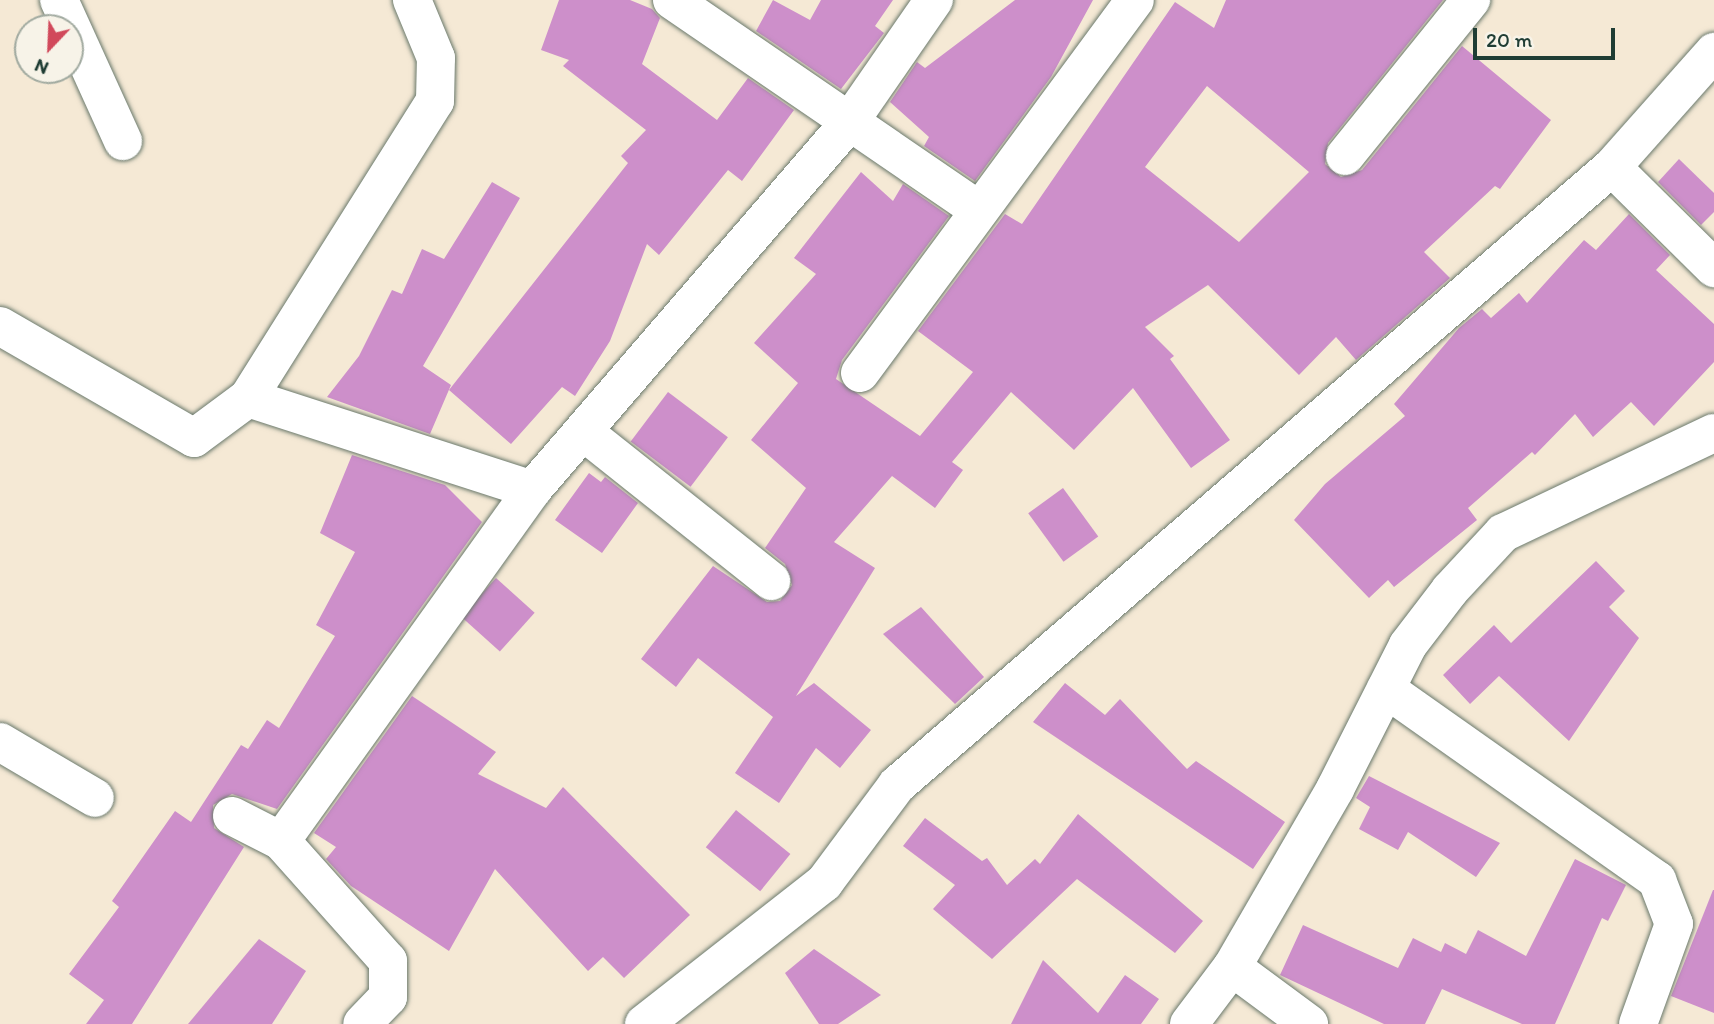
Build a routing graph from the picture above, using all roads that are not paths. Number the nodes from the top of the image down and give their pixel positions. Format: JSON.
{"nodes":[{"id":1,"x":59,"y":0,"type":"edge"},
{"id":2,"x":412,"y":0,"type":"edge"},
{"id":3,"x":672,"y":0,"type":"edge"},
{"id":4,"x":934,"y":0,"type":"edge"},
{"id":5,"x":1135,"y":0,"type":"edge"},
{"id":6,"x":1471,"y":0,"type":"edge"},
{"id":7,"x":1714,"y":52,"type":"edge"},
{"id":8,"x":848,"y":124,"type":"junction"},
{"id":9,"x":123,"y":141,"type":"dead end"},
{"id":10,"x":1345,"y":156,"type":"dead end"},
{"id":11,"x":1612,"y":167,"type":"junction"},
{"id":12,"x":979,"y":210,"type":"junction"},
{"id":13,"x":1714,"y":268,"type":"edge"},
{"id":14,"x":2,"y":331,"type":"edge"},
{"id":15,"x":860,"y":373,"type":"dead end"},
{"id":16,"x":248,"y":398,"type":"junction"},
{"id":17,"x":585,"y":432,"type":"junction"},
{"id":18,"x":1714,"y":433,"type":"edge"},
{"id":19,"x":532,"y":490,"type":"junction"},
{"id":20,"x":771,"y":582,"type":"dead end"},
{"id":21,"x":1386,"y":689,"type":"junction"},
{"id":22,"x":0,"y":742,"type":"edge"},
{"id":23,"x":95,"y":798,"type":"dead end"},
{"id":24,"x":232,"y":816,"type":"dead end"},
{"id":25,"x":281,"y":841,"type":"junction"},
{"id":26,"x":1233,"y":967,"type":"junction"},
{"id":27,"x":663,"y":1018,"type":"edge"},
{"id":28,"x":362,"y":1024,"type":"edge"},
{"id":29,"x":1189,"y":1024,"type":"edge"},
{"id":30,"x":1309,"y":1024,"type":"edge"},
{"id":31,"x":1638,"y":1024,"type":"edge"}],
"edges":[{"from":1,"to":9,"type":"street"},
{"from":2,"to":16,"type":"street"},
{"from":3,"to":8,"type":"street"},
{"from":4,"to":8,"type":"street"},
{"from":5,"to":12,"type":"street"},
{"from":6,"to":10,"type":"street"},
{"from":7,"to":11,"type":"street"},
{"from":8,"to":12,"type":"street"},
{"from":8,"to":17,"type":"street"},
{"from":11,"to":13,"type":"street"},
{"from":11,"to":27,"type":"street"},
{"from":12,"to":15,"type":"street"},
{"from":14,"to":16,"type":"street"},
{"from":16,"to":19,"type":"street"},
{"from":17,"to":19,"type":"street"},
{"from":17,"to":20,"type":"street"},
{"from":18,"to":21,"type":"street"},
{"from":19,"to":25,"type":"street"},
{"from":21,"to":26,"type":"street"},
{"from":21,"to":31,"type":"street"},
{"from":22,"to":23,"type":"street"},
{"from":24,"to":25,"type":"street"},
{"from":25,"to":28,"type":"street"},
{"from":26,"to":29,"type":"street"},
{"from":26,"to":30,"type":"street"}]}
